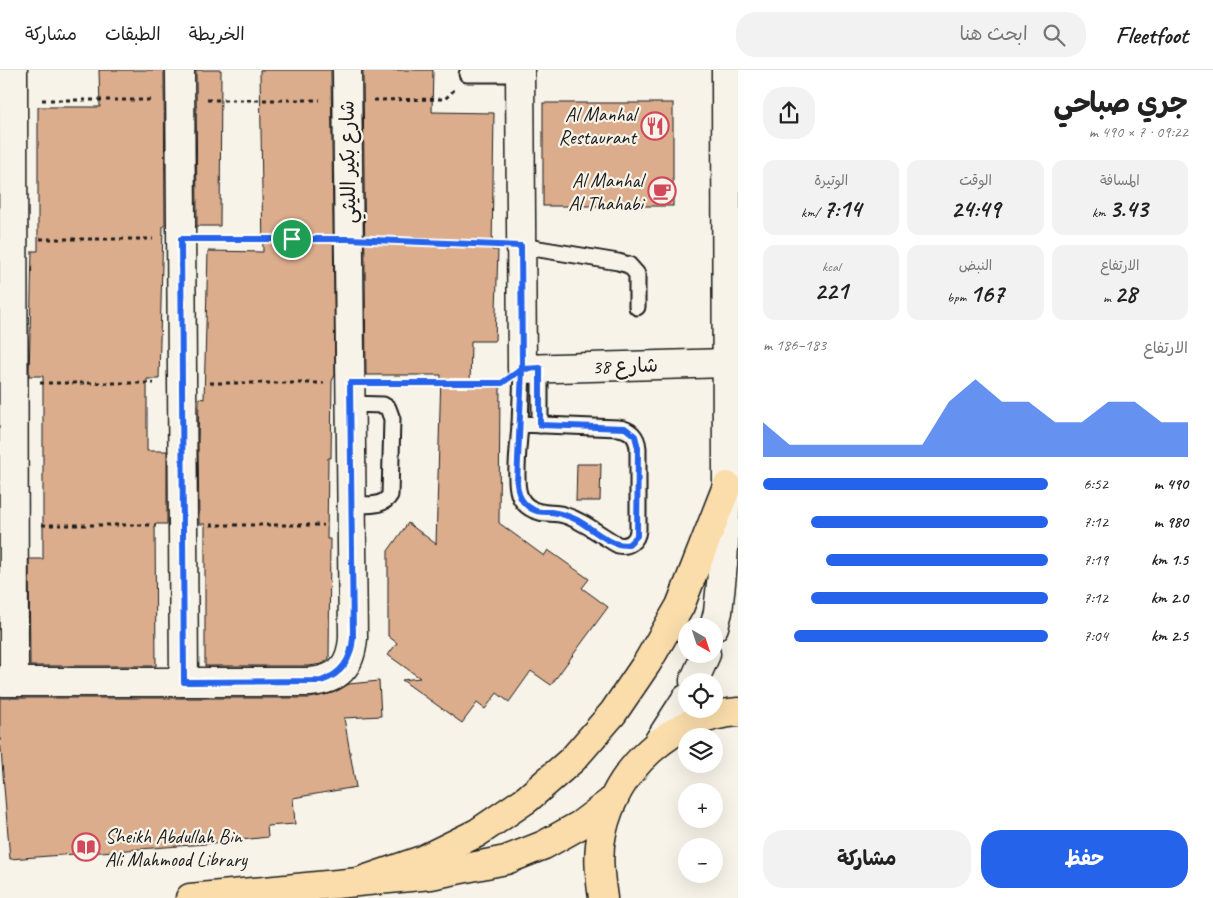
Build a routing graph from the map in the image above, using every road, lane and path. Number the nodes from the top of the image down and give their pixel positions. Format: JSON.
{"nodes":[{"id":1,"x":13,"y":70,"type":"edge"},
{"id":2,"x":180,"y":70,"type":"edge"},
{"id":3,"x":346,"y":70,"type":"edge"},
{"id":4,"x":726,"y":70,"type":"edge"},
{"id":5,"x":520,"y":72,"type":"edge"},
{"id":6,"x":467,"y":74,"type":"joint"},
{"id":7,"x":13,"y":100,"type":"junction"},
{"id":8,"x":180,"y":100,"type":"junction"},
{"id":9,"x":347,"y":100,"type":"junction"},
{"id":10,"x":181,"y":239,"type":"junction"},
{"id":11,"x":348,"y":239,"type":"junction"},
{"id":12,"x":13,"y":240,"type":"junction"},
{"id":13,"x":521,"y":246,"type":"junction"},
{"id":14,"x":636,"y":307,"type":"dead end"},
{"id":15,"x":727,"y":363,"type":"junction"},
{"id":16,"x":531,"y":368,"type":"junction"},
{"id":17,"x":14,"y":383,"type":"junction"},
{"id":18,"x":182,"y":383,"type":"junction"},
{"id":19,"x":350,"y":393,"type":"junction"},
{"id":20,"x":520,"y":424,"type":"junction"},
{"id":21,"x":540,"y":425,"type":"junction"},
{"id":22,"x":727,"y":486,"type":"junction"},
{"id":23,"x":351,"y":505,"type":"junction"},
{"id":24,"x":716,"y":618,"type":"edge"},
{"id":25,"x":7,"y":682,"type":"edge"},
{"id":26,"x":184,"y":682,"type":"junction"},
{"id":27,"x":678,"y":711,"type":"edge"},
{"id":28,"x":738,"y":712,"type":"edge"},
{"id":29,"x":657,"y":744,"type":"junction"},
{"id":30,"x":613,"y":800,"type":"junction"},
{"id":31,"x":364,"y":880,"type":"junction"},
{"id":32,"x":190,"y":898,"type":"edge"},
{"id":33,"x":603,"y":898,"type":"edge"}],
"edges":[{"from":1,"to":7,"type":"street"},
{"from":2,"to":8,"type":"street"},
{"from":3,"to":9,"type":"street","name":"شارع بكير الليثي"},
{"from":4,"to":15,"type":"street"},
{"from":5,"to":6,"type":"lane"},
{"from":5,"to":13,"type":"street"},
{"from":6,"to":9,"type":"path"},
{"from":7,"to":8,"type":"path"},
{"from":7,"to":12,"type":"street"},
{"from":8,"to":9,"type":"path"},
{"from":8,"to":10,"type":"street"},
{"from":9,"to":11,"type":"street","name":"شارع بكير الليثي"},
{"from":10,"to":11,"type":"path"},
{"from":10,"to":12,"type":"path"},
{"from":10,"to":18,"type":"street"},
{"from":11,"to":13,"type":"path"},
{"from":11,"to":19,"type":"street","name":"شارع بكير الليثي"},
{"from":12,"to":17,"type":"street"},
{"from":13,"to":14,"type":"lane"},
{"from":13,"to":16,"type":"street"},
{"from":15,"to":16,"type":"street","name":"شارع 38"},
{"from":15,"to":22,"type":"street"},
{"from":16,"to":19,"type":"path"},
{"from":16,"to":20,"type":"lane"},
{"from":16,"to":21,"type":"lane"},
{"from":17,"to":18,"type":"path"},
{"from":17,"to":25,"type":"street"},
{"from":18,"to":19,"type":"path"},
{"from":18,"to":26,"type":"street"},
{"from":19,"to":23,"type":"street","name":"شارع بكير الليثي"},
{"from":19,"to":23,"type":"lane"},
{"from":20,"to":21,"type":"lane"},
{"from":20,"to":21,"type":"lane"},
{"from":22,"to":24,"type":"street"},
{"from":22,"to":31,"type":"main road"},
{"from":23,"to":26,"type":"street","name":"شارع بكير الليثي"},
{"from":25,"to":26,"type":"street"},
{"from":27,"to":29,"type":"street"},
{"from":28,"to":29,"type":"main road"},
{"from":29,"to":30,"type":"main road"},
{"from":30,"to":31,"type":"main road"},
{"from":30,"to":33,"type":"main road"},
{"from":31,"to":32,"type":"main road"}]}
